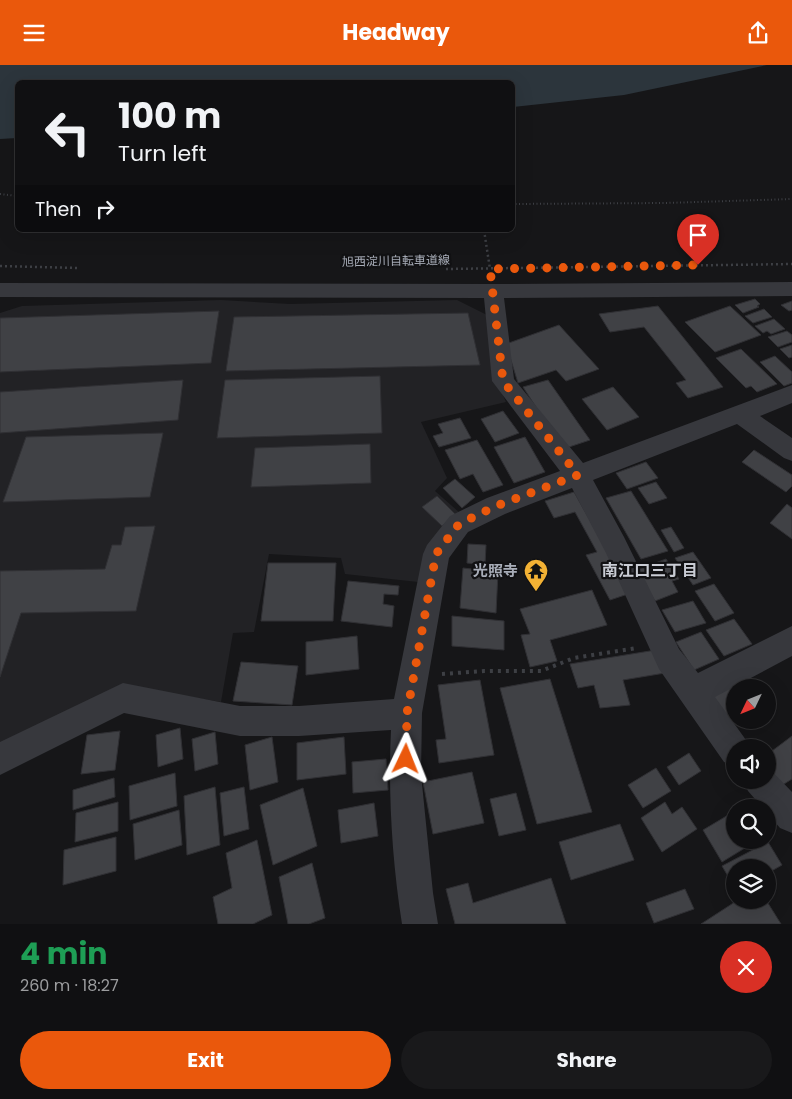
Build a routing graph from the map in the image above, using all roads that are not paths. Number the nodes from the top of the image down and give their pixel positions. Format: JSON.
{"nodes":[{"id":1,"x":792,"y":289,"type":"edge"},
{"id":2,"x":0,"y":290,"type":"edge"},
{"id":3,"x":493,"y":291,"type":"junction"},
{"id":4,"x":792,"y":394,"type":"edge"},
{"id":5,"x":740,"y":414,"type":"junction"},
{"id":6,"x":792,"y":451,"type":"edge"},
{"id":7,"x":578,"y":475,"type":"junction"},
{"id":8,"x":792,"y":640,"type":"edge"},
{"id":9,"x":693,"y":692,"type":"junction"},
{"id":10,"x":407,"y":713,"type":"junction"},
{"id":11,"x":726,"y":739,"type":"edge"},
{"id":12,"x":0,"y":759,"type":"edge"},
{"id":13,"x":767,"y":789,"type":"edge"},
{"id":14,"x":792,"y":815,"type":"edge"},
{"id":15,"x":420,"y":924,"type":"edge"}],
"edges":[{"from":1,"to":3,"type":"street"},
{"from":2,"to":3,"type":"street"},
{"from":3,"to":7,"type":"street"},
{"from":4,"to":5,"type":"street"},
{"from":5,"to":6,"type":"street"},
{"from":5,"to":7,"type":"street"},
{"from":7,"to":9,"type":"street"},
{"from":7,"to":10,"type":"street"},
{"from":8,"to":9,"type":"street"},
{"from":9,"to":11,"type":"street"},
{"from":10,"to":12,"type":"street"},
{"from":10,"to":15,"type":"street"},
{"from":13,"to":14,"type":"street"}]}
